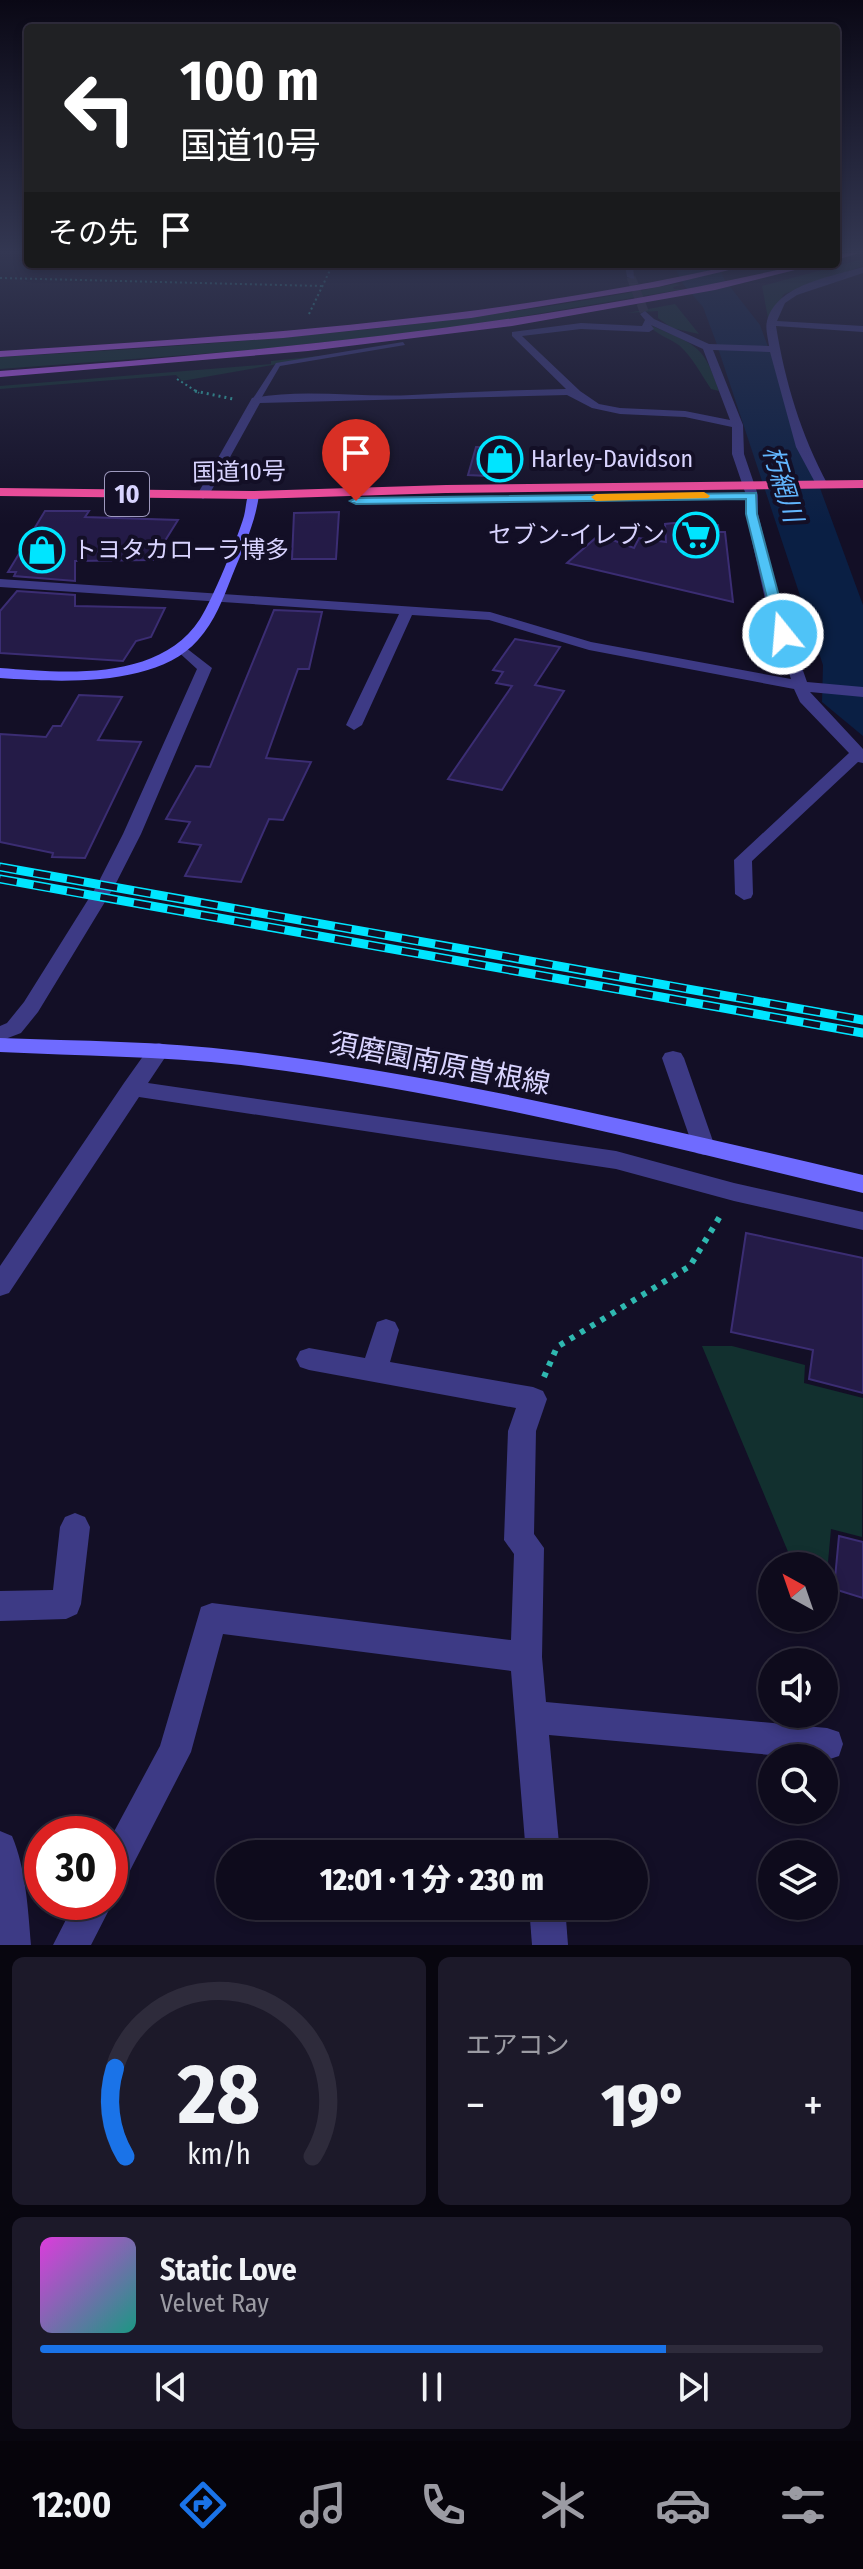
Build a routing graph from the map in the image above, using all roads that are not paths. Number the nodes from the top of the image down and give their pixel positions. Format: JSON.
{"nodes":[{"id":1,"x":150,"y":344,"type":"edge"},
{"id":2,"x":360,"y":344,"type":"edge"},
{"id":3,"x":403,"y":344,"type":"dead end"},
{"id":4,"x":525,"y":344,"type":"edge"},
{"id":5,"x":700,"y":344,"type":"edge"},
{"id":6,"x":769,"y":344,"type":"edge"},
{"id":7,"x":707,"y":347,"type":"junction"},
{"id":8,"x":769,"y":348,"type":"junction"},
{"id":9,"x":0,"y":354,"type":"edge"},
{"id":10,"x":0,"y":374,"type":"edge"},
{"id":11,"x":576,"y":393,"type":"junction"},
{"id":12,"x":257,"y":399,"type":"junction"},
{"id":13,"x":737,"y":425,"type":"junction"},
{"id":14,"x":863,"y":484,"type":"edge"},
{"id":15,"x":825,"y":489,"type":"junction"},
{"id":16,"x":750,"y":490,"type":"junction"},
{"id":17,"x":0,"y":492,"type":"edge"},
{"id":18,"x":863,"y":493,"type":"edge"},
{"id":19,"x":203,"y":495,"type":"junction"},
{"id":20,"x":253,"y":499,"type":"junction"},
{"id":21,"x":0,"y":501,"type":"edge"},
{"id":22,"x":0,"y":583,"type":"edge"},
{"id":23,"x":216,"y":599,"type":"junction"},
{"id":24,"x":407,"y":611,"type":"junction"},
{"id":25,"x":181,"y":648,"type":"junction"},
{"id":26,"x":0,"y":673,"type":"edge"},
{"id":27,"x":800,"y":686,"type":"junction"},
{"id":28,"x":863,"y":692,"type":"edge"},
{"id":29,"x":354,"y":725,"type":"dead end"},
{"id":30,"x":861,"y":756,"type":"edge"},
{"id":31,"x":744,"y":894,"type":"dead end"},
{"id":32,"x":0,"y":1034,"type":"edge"},
{"id":33,"x":0,"y":1045,"type":"edge"},
{"id":34,"x":159,"y":1050,"type":"junction"},
{"id":35,"x":673,"y":1058,"type":"dead end"},
{"id":36,"x":132,"y":1088,"type":"junction"},
{"id":37,"x":704,"y":1147,"type":"junction"},
{"id":38,"x":863,"y":1184,"type":"edge"},
{"id":39,"x":863,"y":1221,"type":"edge"},
{"id":40,"x":0,"y":1286,"type":"edge"},
{"id":41,"x":386,"y":1330,"type":"dead end"},
{"id":42,"x":309,"y":1359,"type":"dead end"},
{"id":43,"x":374,"y":1370,"type":"junction"},
{"id":44,"x":75,"y":1527,"type":"dead end"},
{"id":45,"x":0,"y":1606,"type":"edge"},
{"id":46,"x":526,"y":1657,"type":"junction"},
{"id":47,"x":531,"y":1717,"type":"junction"},
{"id":48,"x":827,"y":1744,"type":"dead end"},
{"id":49,"x":128,"y":1840,"type":"edge"},
{"id":50,"x":542,"y":1840,"type":"edge"},
{"id":51,"x":0,"y":1848,"type":"edge"},
{"id":52,"x":85,"y":1920,"type":"edge"},
{"id":53,"x":548,"y":1920,"type":"edge"},
{"id":54,"x":13,"y":1945,"type":"edge"},
{"id":55,"x":71,"y":1945,"type":"edge"},
{"id":56,"x":550,"y":1945,"type":"edge"}],
"edges":[{"from":1,"to":9,"type":"main road"},
{"from":2,"to":10,"type":"main road"},
{"from":3,"to":12,"type":"lane"},
{"from":4,"to":11,"type":"street"},
{"from":5,"to":7,"type":"street"},
{"from":6,"to":8,"type":"street"},
{"from":7,"to":8,"type":"street"},
{"from":7,"to":13,"type":"street"},
{"from":8,"to":15,"type":"street"},
{"from":11,"to":12,"type":"street"},
{"from":11,"to":13,"type":"street"},
{"from":12,"to":19,"type":"street"},
{"from":13,"to":16,"type":"street"},
{"from":14,"to":15,"type":"highway","name":"国道10号","number":"10"},
{"from":15,"to":16,"type":"highway","name":"国道10号","number":"10"},
{"from":15,"to":18,"type":"highway","name":"国道10号","number":"10"},
{"from":16,"to":20,"type":"highway","name":"国道10号","number":"10"},
{"from":16,"to":27,"type":"street"},
{"from":17,"to":19,"type":"highway","name":"国道10号","number":"10"},
{"from":19,"to":20,"type":"highway","name":"国道10号","number":"10"},
{"from":20,"to":21,"type":"highway","name":"国道10号","number":"10"},
{"from":20,"to":23,"type":"main road"},
{"from":22,"to":23,"type":"street"},
{"from":23,"to":24,"type":"street"},
{"from":23,"to":25,"type":"main road"},
{"from":24,"to":27,"type":"street"},
{"from":24,"to":29,"type":"street"},
{"from":25,"to":26,"type":"main road"},
{"from":25,"to":32,"type":"street"},
{"from":27,"to":28,"type":"street"},
{"from":27,"to":30,"type":"street"},
{"from":30,"to":31,"type":"street"},
{"from":33,"to":34,"type":"main road","name":"須磨園南原曽根線"},
{"from":34,"to":36,"type":"street"},
{"from":34,"to":37,"type":"main road","name":"須磨園南原曽根線"},
{"from":35,"to":37,"type":"street"},
{"from":36,"to":39,"type":"street"},
{"from":36,"to":40,"type":"street"},
{"from":37,"to":38,"type":"main road","name":"須磨園南原曽根線"},
{"from":41,"to":43,"type":"street"},
{"from":42,"to":43,"type":"street"},
{"from":43,"to":46,"type":"street"},
{"from":44,"to":45,"type":"street"},
{"from":46,"to":47,"type":"street"},
{"from":46,"to":49,"type":"street"},
{"from":47,"to":48,"type":"street"},
{"from":47,"to":50,"type":"street"},
{"from":51,"to":54,"type":"street"},
{"from":52,"to":55,"type":"street"},
{"from":53,"to":56,"type":"street"}]}
